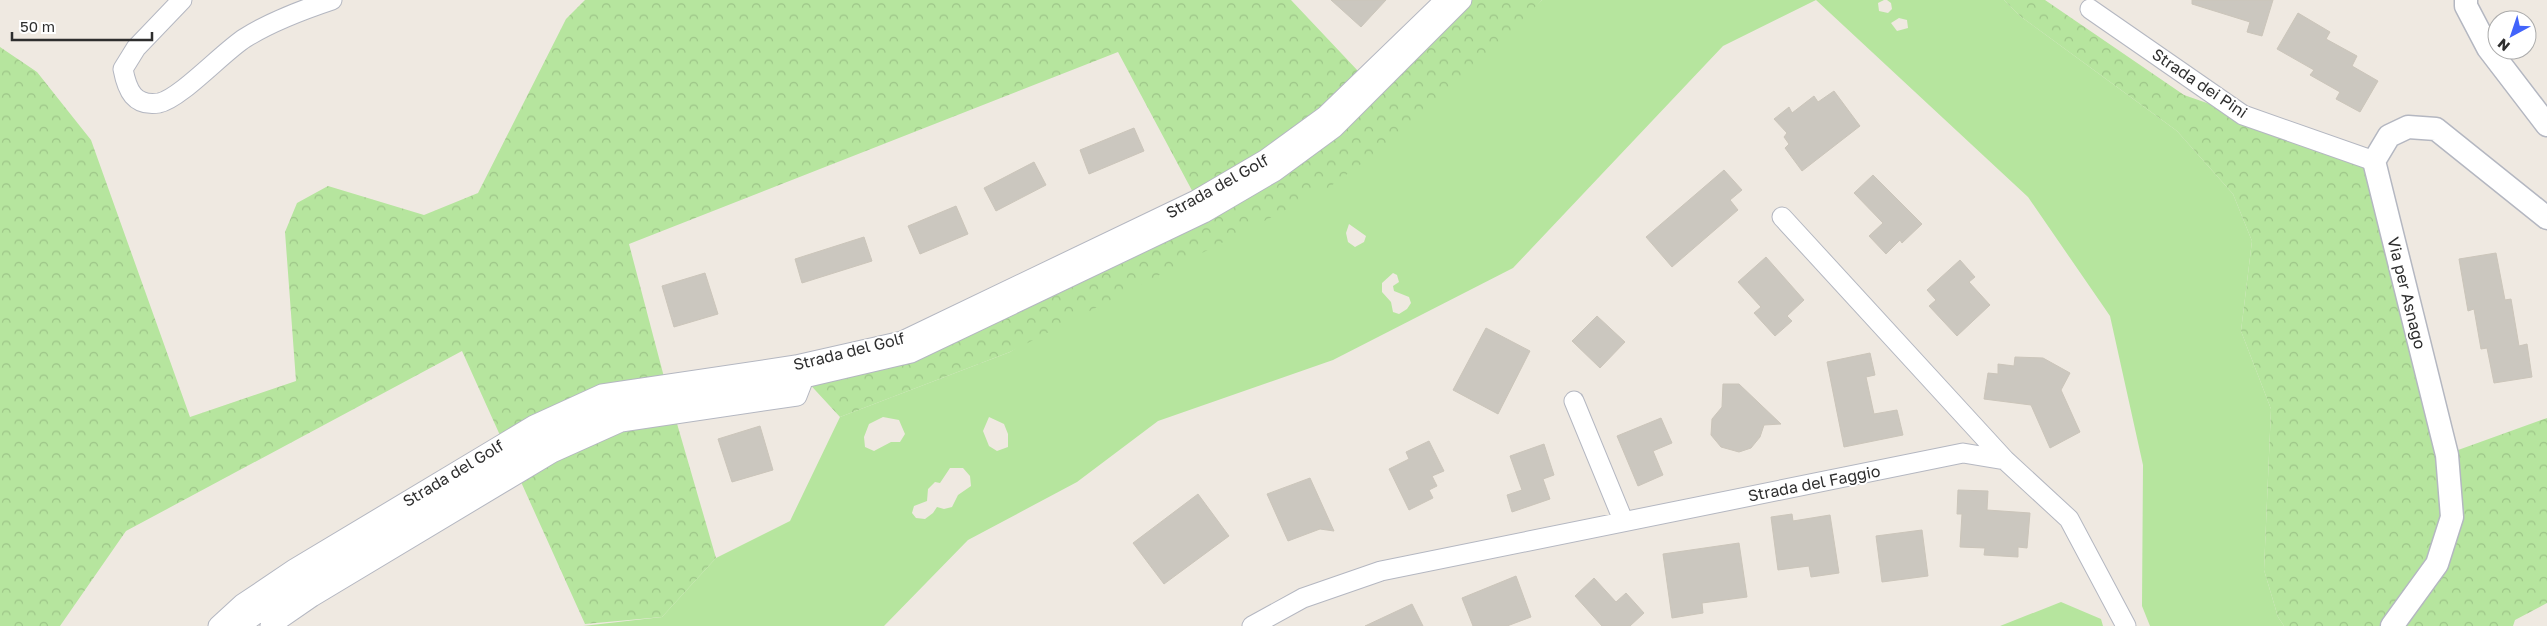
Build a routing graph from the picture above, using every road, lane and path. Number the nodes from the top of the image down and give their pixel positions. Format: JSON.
{"nodes":[{"id":1,"x":182,"y":0,"type":"edge"},
{"id":2,"x":332,"y":0,"type":"edge"},
{"id":3,"x":1445,"y":0,"type":"edge"},
{"id":4,"x":1462,"y":0,"type":"edge"},
{"id":5,"x":2466,"y":0,"type":"edge"},
{"id":6,"x":2090,"y":8,"type":"dead end"},
{"id":7,"x":2547,"y":125,"type":"edge"},
{"id":8,"x":2374,"y":161,"type":"junction"},
{"id":9,"x":1782,"y":218,"type":"dead end"},
{"id":10,"x":2547,"y":218,"type":"edge"},
{"id":11,"x":804,"y":378,"type":"junction"},
{"id":12,"x":1574,"y":401,"type":"dead end"},
{"id":13,"x":2006,"y":460,"type":"junction"},
{"id":14,"x":1623,"y":520,"type":"junction"},
{"id":15,"x":218,"y":626,"type":"edge"},
{"id":16,"x":240,"y":626,"type":"edge"},
{"id":17,"x":270,"y":626,"type":"edge"},
{"id":18,"x":1252,"y":626,"type":"edge"},
{"id":19,"x":2126,"y":626,"type":"edge"},
{"id":20,"x":2392,"y":626,"type":"edge"}],
"edges":[{"from":1,"to":2,"type":"street"},
{"from":3,"to":15,"type":"street","name":"Strada del Golf"},
{"from":4,"to":11,"type":"street","name":"Strada del Golf"},
{"from":5,"to":7,"type":"street"},
{"from":6,"to":8,"type":"street","name":"Strada dei Pini"},
{"from":8,"to":10,"type":"street"},
{"from":8,"to":20,"type":"street","name":"Via per Asnago"},
{"from":9,"to":13,"type":"street"},
{"from":11,"to":16,"type":"street","name":"Strada del Golf"},
{"from":11,"to":17,"type":"street","name":"Strada del Golf"},
{"from":12,"to":14,"type":"street"},
{"from":13,"to":14,"type":"street","name":"Strada del Faggio"},
{"from":13,"to":19,"type":"street"},
{"from":14,"to":18,"type":"street","name":"Strada del Faggio"}]}
